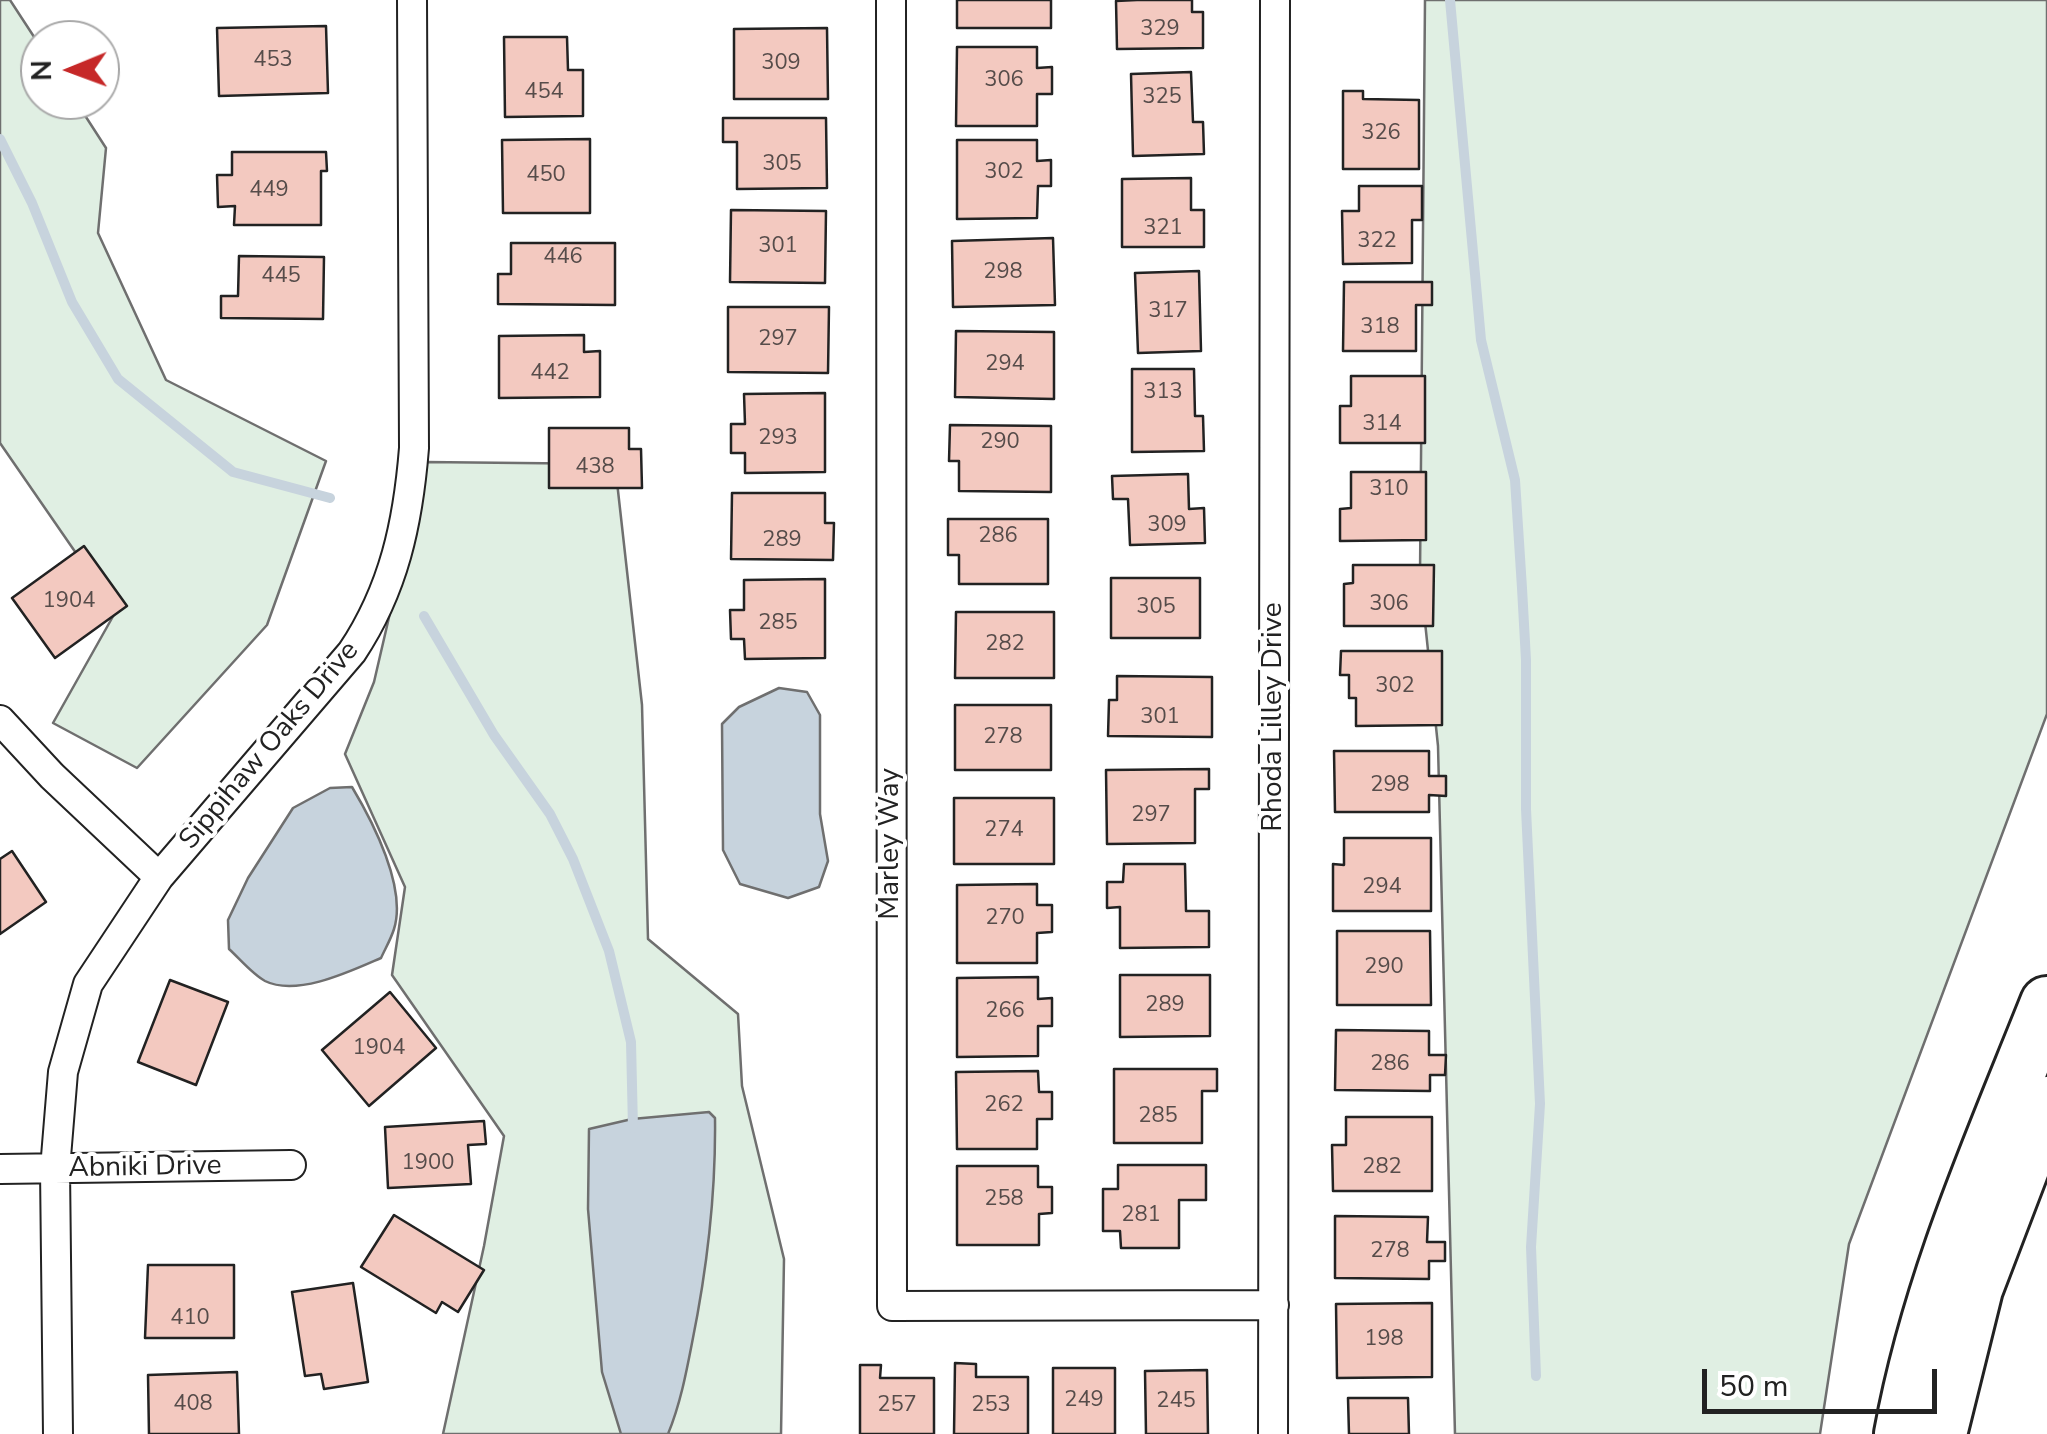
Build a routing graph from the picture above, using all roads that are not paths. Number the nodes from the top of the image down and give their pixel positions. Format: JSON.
{"nodes":[{"id":1,"x":412,"y":0,"type":"edge"},
{"id":2,"x":890,"y":0,"type":"edge"},
{"id":3,"x":1275,"y":0,"type":"edge"},
{"id":4,"x":0,"y":720,"type":"edge"},
{"id":5,"x":159,"y":877,"type":"junction"},
{"id":6,"x":2047,"y":1002,"type":"edge"},
{"id":7,"x":2047,"y":1103,"type":"edge"},
{"id":8,"x":291,"y":1165,"type":"dead end"},
{"id":9,"x":0,"y":1170,"type":"edge"},
{"id":10,"x":55,"y":1170,"type":"junction"},
{"id":11,"x":1274,"y":1305,"type":"junction"},
{"id":12,"x":58,"y":1434,"type":"edge"},
{"id":13,"x":1273,"y":1434,"type":"edge"},
{"id":14,"x":1901,"y":1434,"type":"edge"},
{"id":15,"x":1940,"y":1434,"type":"edge"}],
"edges":[{"from":1,"to":5,"type":"street","name":"Sippihaw Oaks Drive"},
{"from":2,"to":11,"type":"street","name":"Marley Way"},
{"from":3,"to":11,"type":"street","name":"Rhoda Lilley Drive"},
{"from":4,"to":5,"type":"street"},
{"from":5,"to":10,"type":"street","name":"Sippihaw Oaks Drive"},
{"from":6,"to":14,"type":"highway"},
{"from":7,"to":15,"type":"highway"},
{"from":8,"to":10,"type":"street","name":"Abniki Drive"},
{"from":9,"to":10,"type":"street","name":"Abniki Drive"},
{"from":10,"to":12,"type":"street","name":"Sippihaw Oaks Drive"},
{"from":11,"to":13,"type":"street","name":"Rhoda Lilley Drive"}]}
